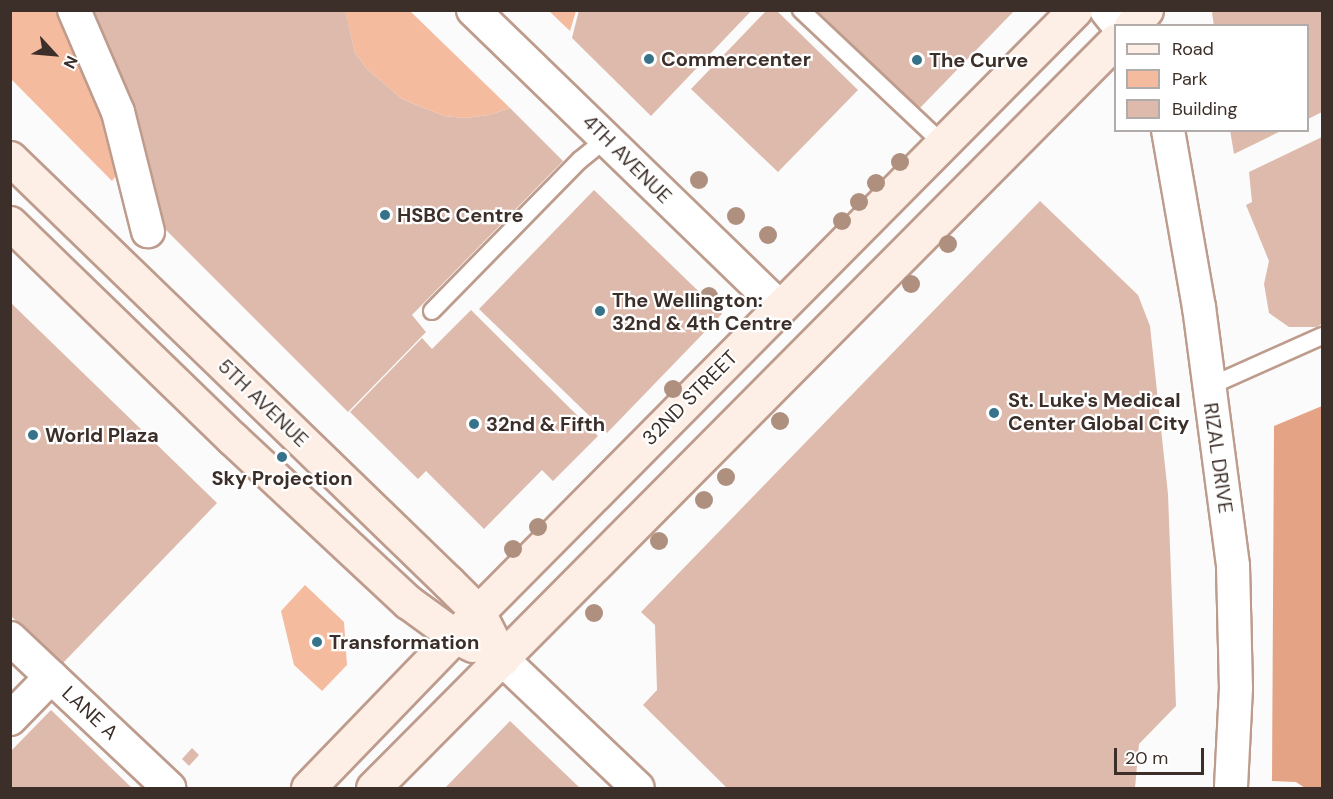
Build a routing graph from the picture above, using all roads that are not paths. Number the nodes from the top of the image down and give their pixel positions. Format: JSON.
{"nodes":[{"id":1,"x":74,"y":10,"type":"edge"},
{"id":2,"x":473,"y":10,"type":"edge"},
{"id":3,"x":801,"y":10,"type":"edge"},
{"id":4,"x":1074,"y":10,"type":"edge"},
{"id":5,"x":1106,"y":10,"type":"edge"},
{"id":6,"x":1146,"y":10,"type":"edge"},
{"id":7,"x":1117,"y":24,"type":"edge"},
{"id":8,"x":1133,"y":24,"type":"edge"},
{"id":9,"x":1114,"y":42,"type":"edge"},
{"id":10,"x":1168,"y":132,"type":"edge"},
{"id":11,"x":607,"y":138,"type":"junction"},
{"id":12,"x":944,"y":144,"type":"junction"},
{"id":13,"x":10,"y":158,"type":"edge"},
{"id":14,"x":10,"y":223,"type":"edge"},
{"id":15,"x":148,"y":231,"type":"dead end"},
{"id":16,"x":780,"y":307,"type":"junction"},
{"id":17,"x":432,"y":311,"type":"dead end"},
{"id":18,"x":1323,"y":336,"type":"edge"},
{"id":19,"x":1208,"y":387,"type":"junction"},
{"id":20,"x":478,"y":612,"type":"junction"},
{"id":21,"x":455,"y":636,"type":"junction"},
{"id":22,"x":10,"y":638,"type":"edge"},
{"id":23,"x":502,"y":659,"type":"junction"},
{"id":24,"x":51,"y":677,"type":"junction"},
{"id":25,"x":10,"y":719,"type":"edge"},
{"id":26,"x":169,"y":789,"type":"edge"},
{"id":27,"x":308,"y":789,"type":"edge"},
{"id":28,"x":373,"y":789,"type":"edge"},
{"id":29,"x":638,"y":789,"type":"edge"},
{"id":30,"x":1231,"y":789,"type":"edge"}],
"edges":[{"from":1,"to":15,"type":"street"},
{"from":2,"to":11,"type":"street","name":"4TH AVENUE"},
{"from":3,"to":12,"type":"lane"},
{"from":4,"to":12,"type":"main road","name":"32ND STREET"},
{"from":5,"to":7,"type":"street"},
{"from":6,"to":8,"type":"main road"},
{"from":9,"to":23,"type":"main road"},
{"from":10,"to":19,"type":"street","name":"RIZAL DRIVE"},
{"from":11,"to":16,"type":"street","name":"4TH AVENUE"},
{"from":11,"to":17,"type":"lane"},
{"from":12,"to":16,"type":"main road","name":"32ND STREET"},
{"from":13,"to":20,"type":"main road","name":"5TH AVENUE"},
{"from":14,"to":21,"type":"main road","name":"5TH AVENUE"},
{"from":16,"to":20,"type":"main road","name":"32ND STREET"},
{"from":18,"to":19,"type":"lane"},
{"from":19,"to":30,"type":"street","name":"RIZAL DRIVE"},
{"from":20,"to":21,"type":"main road","name":"32ND STREET"},
{"from":20,"to":23,"type":"main road","name":"5TH AVENUE"},
{"from":21,"to":23,"type":"main road","name":"5TH AVENUE"},
{"from":21,"to":27,"type":"main road","name":"32ND STREET"},
{"from":22,"to":24,"type":"street","name":"LANE A"},
{"from":23,"to":28,"type":"main road"},
{"from":23,"to":29,"type":"street","name":"5TH AVENUE"},
{"from":24,"to":25,"type":"street"},
{"from":24,"to":26,"type":"street","name":"LANE A"}]}
